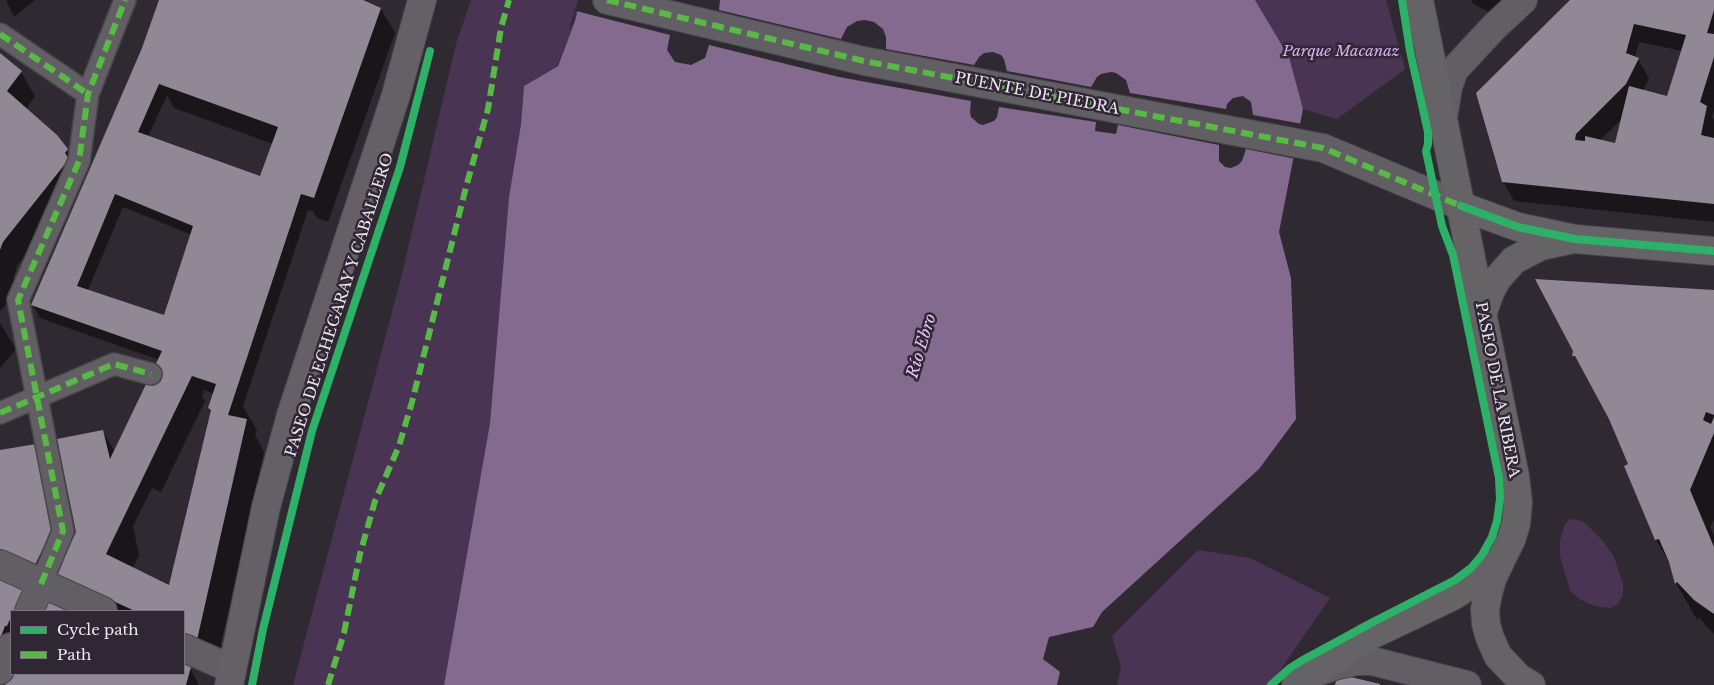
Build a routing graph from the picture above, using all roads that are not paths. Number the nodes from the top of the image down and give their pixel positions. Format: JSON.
{"nodes":[{"id":1,"x":124,"y":0,"type":"edge"},
{"id":2,"x":422,"y":0,"type":"edge"},
{"id":3,"x":608,"y":0,"type":"edge"},
{"id":4,"x":1419,"y":0,"type":"edge"},
{"id":5,"x":1523,"y":0,"type":"edge"},
{"id":6,"x":0,"y":34,"type":"edge"},
{"id":7,"x":88,"y":94,"type":"junction"},
{"id":8,"x":1442,"y":122,"type":"junction"},
{"id":9,"x":1461,"y":206,"type":"junction"},
{"id":10,"x":1575,"y":239,"type":"junction"},
{"id":11,"x":1714,"y":251,"type":"edge"},
{"id":12,"x":1483,"y":312,"type":"junction"},
{"id":13,"x":151,"y":374,"type":"dead end"},
{"id":14,"x":37,"y":396,"type":"junction"},
{"id":15,"x":0,"y":413,"type":"edge"},
{"id":16,"x":1502,"y":558,"type":"junction"},
{"id":17,"x":0,"y":564,"type":"edge"},
{"id":18,"x":41,"y":584,"type":"junction"},
{"id":19,"x":29,"y":610,"type":"edge"},
{"id":20,"x":101,"y":610,"type":"edge"},
{"id":21,"x":10,"y":649,"type":"edge"},
{"id":22,"x":185,"y":649,"type":"edge"},
{"id":23,"x":0,"y":670,"type":"edge"},
{"id":24,"x":230,"y":677,"type":"edge"},
{"id":25,"x":1304,"y":680,"type":"edge"},
{"id":26,"x":1468,"y":685,"type":"edge"},
{"id":27,"x":1531,"y":685,"type":"edge"}],
"edges":[{"from":1,"to":7,"type":"street"},
{"from":2,"to":24,"type":"main road","name":"PASEO DE ECHEGARAY Y CABALLERO"},
{"from":3,"to":9,"type":"street","name":"PUENTE DE PIEDRA"},
{"from":4,"to":8,"type":"main road","name":"PASEO DE LA RIBERA"},
{"from":5,"to":8,"type":"street"},
{"from":6,"to":7,"type":"street"},
{"from":7,"to":14,"type":"street"},
{"from":8,"to":9,"type":"main road","name":"PASEO DE LA RIBERA"},
{"from":9,"to":10,"type":"main road"},
{"from":9,"to":12,"type":"main road","name":"PASEO DE LA RIBERA"},
{"from":10,"to":11,"type":"main road"},
{"from":10,"to":12,"type":"main road"},
{"from":12,"to":16,"type":"main road","name":"PASEO DE LA RIBERA"},
{"from":13,"to":14,"type":"street"},
{"from":14,"to":15,"type":"street"},
{"from":14,"to":18,"type":"street"},
{"from":16,"to":25,"type":"main road","name":"PASEO DE LA RIBERA"},
{"from":16,"to":27,"type":"main road"},
{"from":17,"to":18,"type":"street"},
{"from":18,"to":19,"type":"street"},
{"from":18,"to":20,"type":"street"},
{"from":21,"to":23,"type":"street"},
{"from":22,"to":24,"type":"street"},
{"from":25,"to":26,"type":"street","name":"PASEO DE LA RIBERA"}]}
